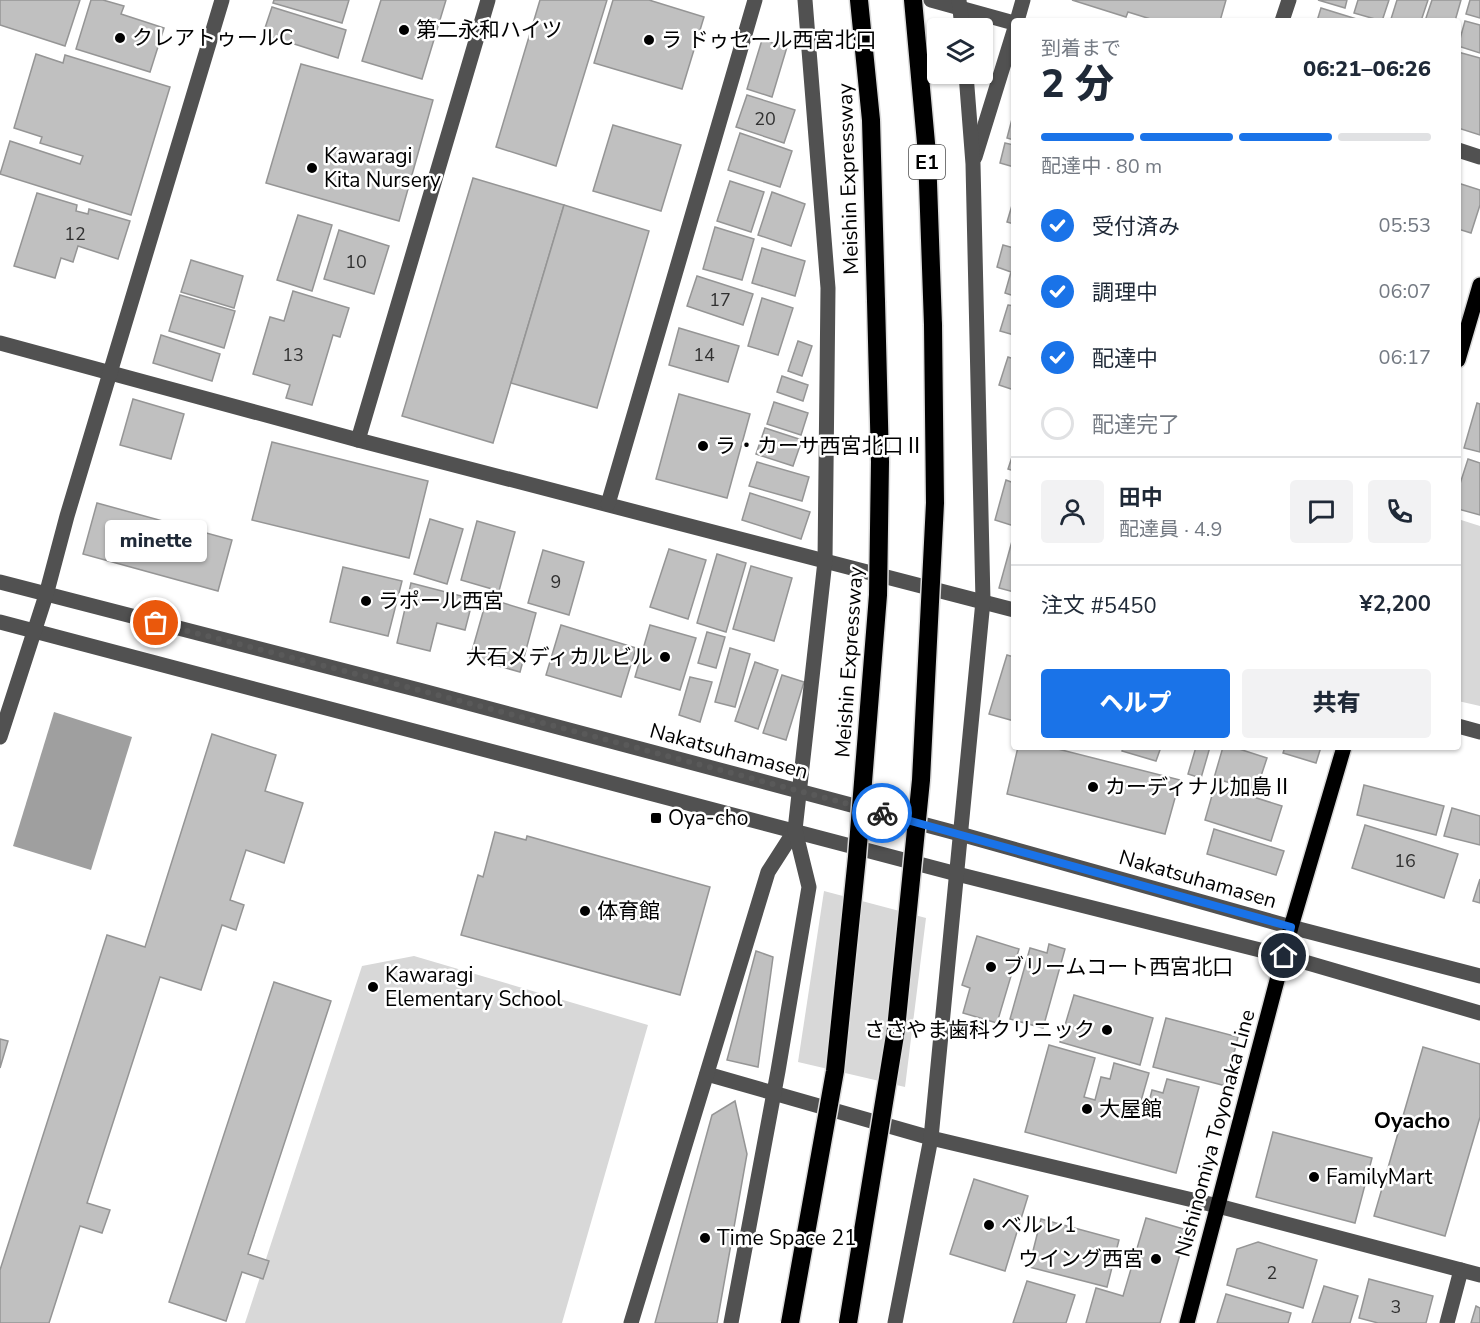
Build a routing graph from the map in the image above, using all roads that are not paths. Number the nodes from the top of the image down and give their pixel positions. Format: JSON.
{"nodes":[{"id":1,"x":222,"y":0,"type":"edge"},
{"id":2,"x":488,"y":0,"type":"edge"},
{"id":3,"x":755,"y":0,"type":"edge"},
{"id":4,"x":805,"y":0,"type":"edge"},
{"id":5,"x":859,"y":0,"type":"edge"},
{"id":6,"x":913,"y":0,"type":"edge"},
{"id":7,"x":931,"y":0,"type":"edge"},
{"id":8,"x":1023,"y":0,"type":"edge"},
{"id":9,"x":1289,"y":0,"type":"edge"},
{"id":10,"x":960,"y":4,"type":"edge"},
{"id":11,"x":1017,"y":18,"type":"edge"},
{"id":12,"x":1283,"y":18,"type":"edge"},
{"id":13,"x":1011,"y":20,"type":"edge"},
{"id":14,"x":1011,"y":41,"type":"edge"},
{"id":15,"x":967,"y":84,"type":"edge"},
{"id":16,"x":1461,"y":151,"type":"edge"},
{"id":17,"x":1480,"y":157,"type":"edge"},
{"id":18,"x":973,"y":165,"type":"junction"},
{"id":19,"x":1480,"y":285,"type":"edge"},
{"id":20,"x":0,"y":343,"type":"edge"},
{"id":21,"x":1461,"y":350,"type":"edge"},
{"id":22,"x":110,"y":372,"type":"junction"},
{"id":23,"x":358,"y":440,"type":"junction"},
{"id":24,"x":608,"y":504,"type":"junction"},
{"id":25,"x":825,"y":561,"type":"junction"},
{"id":26,"x":0,"y":582,"type":"edge"},
{"id":27,"x":46,"y":595,"type":"junction"},
{"id":28,"x":983,"y":601,"type":"junction"},
{"id":29,"x":1011,"y":609,"type":"edge"},
{"id":30,"x":0,"y":622,"type":"edge"},
{"id":31,"x":35,"y":631,"type":"junction"},
{"id":32,"x":1461,"y":727,"type":"edge"},
{"id":33,"x":1480,"y":732,"type":"edge"},
{"id":34,"x":0,"y":737,"type":"edge"},
{"id":35,"x":1343,"y":750,"type":"edge"},
{"id":36,"x":798,"y":790,"type":"junction"},
{"id":37,"x":795,"y":830,"type":"junction"},
{"id":38,"x":960,"y":834,"type":"junction"},
{"id":39,"x":957,"y":874,"type":"junction"},
{"id":40,"x":1291,"y":927,"type":"junction"},
{"id":41,"x":1284,"y":956,"type":"junction"},
{"id":42,"x":1480,"y":976,"type":"edge"},
{"id":43,"x":1480,"y":1013,"type":"edge"},
{"id":44,"x":707,"y":1074,"type":"junction"},
{"id":45,"x":773,"y":1094,"type":"junction"},
{"id":46,"x":932,"y":1138,"type":"junction"},
{"id":47,"x":1218,"y":1206,"type":"junction"},
{"id":48,"x":1461,"y":1270,"type":"junction"},
{"id":49,"x":1480,"y":1275,"type":"edge"},
{"id":50,"x":632,"y":1323,"type":"edge"},
{"id":51,"x":731,"y":1323,"type":"edge"},
{"id":52,"x":790,"y":1323,"type":"edge"},
{"id":53,"x":848,"y":1323,"type":"edge"},
{"id":54,"x":895,"y":1323,"type":"edge"},
{"id":55,"x":1187,"y":1323,"type":"edge"},
{"id":56,"x":1447,"y":1323,"type":"edge"}],
"edges":[{"from":1,"to":22,"type":"street"},
{"from":2,"to":23,"type":"street"},
{"from":3,"to":24,"type":"street"},
{"from":4,"to":25,"type":"street"},
{"from":5,"to":52,"type":"highway","name":"Meishin Expressway","bridge":true},
{"from":6,"to":53,"type":"highway","number":"E1","bridge":true},
{"from":7,"to":10,"type":"street"},
{"from":8,"to":11,"type":"street"},
{"from":9,"to":12,"type":"street"},
{"from":10,"to":13,"type":"street"},
{"from":14,"to":18,"type":"street"},
{"from":15,"to":18,"type":"street"},
{"from":16,"to":17,"type":"street"},
{"from":18,"to":28,"type":"street"},
{"from":19,"to":21,"type":"main road"},
{"from":20,"to":22,"type":"street"},
{"from":22,"to":23,"type":"street"},
{"from":22,"to":27,"type":"street"},
{"from":23,"to":24,"type":"street"},
{"from":24,"to":25,"type":"street"},
{"from":25,"to":28,"type":"street"},
{"from":25,"to":36,"type":"street"},
{"from":26,"to":27,"type":"street","name":"Nakatsuhamasen"},
{"from":27,"to":31,"type":"street"},
{"from":27,"to":36,"type":"street","name":"Nakatsuhamasen"},
{"from":28,"to":29,"type":"street"},
{"from":28,"to":38,"type":"street"},
{"from":30,"to":31,"type":"street"},
{"from":31,"to":34,"type":"street"},
{"from":31,"to":37,"type":"street"},
{"from":32,"to":33,"type":"street"},
{"from":35,"to":40,"type":"main road","name":"Nishinomiya Toyonaka Line"},
{"from":36,"to":37,"type":"street"},
{"from":36,"to":38,"type":"street","name":"Nakatsuhamasen"},
{"from":37,"to":39,"type":"street"},
{"from":37,"to":44,"type":"street"},
{"from":37,"to":45,"type":"street"},
{"from":38,"to":39,"type":"street"},
{"from":38,"to":40,"type":"street","name":"Nakatsuhamasen"},
{"from":39,"to":41,"type":"street"},
{"from":39,"to":46,"type":"street"},
{"from":40,"to":41,"type":"main road","name":"Nishinomiya Toyonaka Line"},
{"from":40,"to":42,"type":"street","name":"Nakatsuhamasen"},
{"from":41,"to":43,"type":"street"},
{"from":41,"to":47,"type":"main road","name":"Nishinomiya Toyonaka Line"},
{"from":44,"to":45,"type":"street"},
{"from":44,"to":50,"type":"street"},
{"from":45,"to":46,"type":"street"},
{"from":45,"to":51,"type":"street"},
{"from":46,"to":47,"type":"street"},
{"from":46,"to":54,"type":"street"},
{"from":47,"to":48,"type":"street"},
{"from":47,"to":55,"type":"main road","name":"Nishinomiya Toyonaka Line"},
{"from":48,"to":49,"type":"street"},
{"from":48,"to":56,"type":"street"}]}
